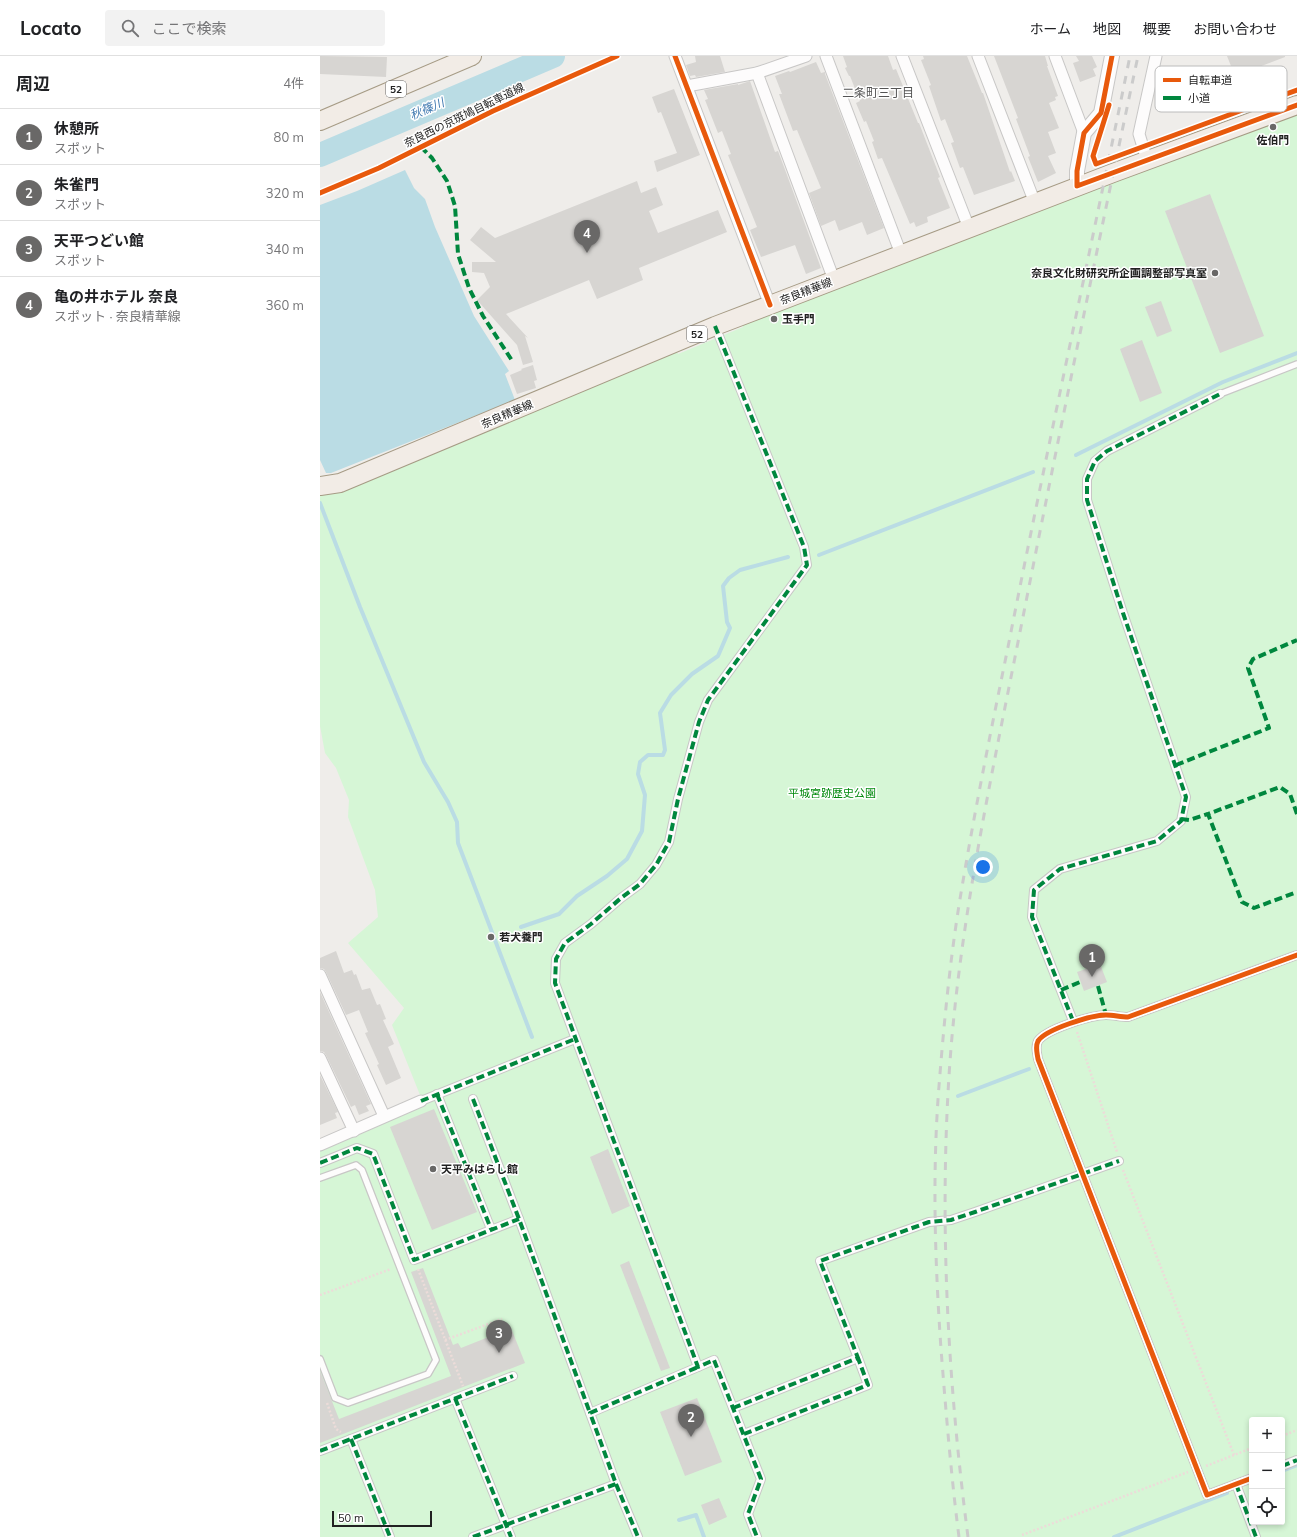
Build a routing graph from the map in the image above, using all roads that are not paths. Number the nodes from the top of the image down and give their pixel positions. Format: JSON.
{"nodes":[{"id":1,"x":472,"y":56,"type":"edge"},
{"id":2,"x":676,"y":56,"type":"edge"},
{"id":3,"x":806,"y":56,"type":"edge"},
{"id":4,"x":826,"y":56,"type":"edge"},
{"id":5,"x":902,"y":56,"type":"edge"},
{"id":6,"x":978,"y":56,"type":"edge"},
{"id":7,"x":1055,"y":56,"type":"edge"},
{"id":8,"x":1112,"y":56,"type":"edge"},
{"id":9,"x":1156,"y":56,"type":"edge"},
{"id":10,"x":756,"y":73,"type":"junction"},
{"id":11,"x":687,"y":86,"type":"junction"},
{"id":12,"x":1297,"y":105,"type":"edge"},
{"id":13,"x":1287,"y":109,"type":"edge"},
{"id":14,"x":1278,"y":112,"type":"edge"},
{"id":15,"x":320,"y":121,"type":"edge"},
{"id":16,"x":1084,"y":133,"type":"junction"},
{"id":17,"x":1147,"y":160,"type":"junction"},
{"id":18,"x":1078,"y":186,"type":"junction"},
{"id":19,"x":1035,"y":203,"type":"junction"},
{"id":20,"x":969,"y":228,"type":"junction"},
{"id":21,"x":901,"y":254,"type":"junction"},
{"id":22,"x":834,"y":280,"type":"junction"},
{"id":23,"x":770,"y":305,"type":"junction"},
{"id":24,"x":715,"y":326,"type":"junction"},
{"id":25,"x":1297,"y":364,"type":"edge"},
{"id":26,"x":1220,"y":394,"type":"joint"},
{"id":27,"x":320,"y":486,"type":"edge"},
{"id":28,"x":1297,"y":955,"type":"edge"},
{"id":29,"x":320,"y":975,"type":"edge"},
{"id":30,"x":1073,"y":1021,"type":"junction"},
{"id":31,"x":575,"y":1039,"type":"junction"},
{"id":32,"x":320,"y":1058,"type":"edge"},
{"id":33,"x":437,"y":1094,"type":"junction"},
{"id":34,"x":473,"y":1099,"type":"dead end"},
{"id":35,"x":421,"y":1101,"type":"joint"},
{"id":36,"x":384,"y":1116,"type":"junction"},
{"id":37,"x":354,"y":1131,"type":"junction"},
{"id":38,"x":320,"y":1144,"type":"edge"},
{"id":39,"x":1119,"y":1161,"type":"road end"},
{"id":40,"x":320,"y":1163,"type":"edge"},
{"id":41,"x":1084,"y":1174,"type":"junction"},
{"id":42,"x":320,"y":1178,"type":"edge"},
{"id":43,"x":519,"y":1219,"type":"junction"},
{"id":44,"x":491,"y":1229,"type":"junction"},
{"id":45,"x":858,"y":1358,"type":"junction"},
{"id":46,"x":320,"y":1359,"type":"edge"},
{"id":47,"x":698,"y":1367,"type":"junction"},
{"id":48,"x":513,"y":1376,"type":"dead end"},
{"id":49,"x":455,"y":1398,"type":"junction"},
{"id":50,"x":733,"y":1408,"type":"junction"},
{"id":51,"x":590,"y":1413,"type":"junction"},
{"id":52,"x":744,"y":1434,"type":"junction"},
{"id":53,"x":351,"y":1439,"type":"junction"},
{"id":54,"x":320,"y":1451,"type":"edge"},
{"id":55,"x":1297,"y":1460,"type":"edge"},
{"id":56,"x":1285,"y":1465,"type":"edge"},
{"id":57,"x":1249,"y":1479,"type":"edge"},
{"id":58,"x":616,"y":1484,"type":"junction"},
{"id":59,"x":1236,"y":1484,"type":"junction"},
{"id":60,"x":506,"y":1524,"type":"junction"},
{"id":61,"x":390,"y":1537,"type":"edge"},
{"id":62,"x":473,"y":1537,"type":"edge"},
{"id":63,"x":511,"y":1537,"type":"edge"},
{"id":64,"x":638,"y":1537,"type":"edge"},
{"id":65,"x":757,"y":1537,"type":"edge"},
{"id":66,"x":1256,"y":1537,"type":"edge"}],
"edges":[{"from":1,"to":15,"type":"main road","number":"52"},
{"from":2,"to":11,"type":"street"},
{"from":3,"to":10,"type":"street"},
{"from":4,"to":21,"type":"street"},
{"from":5,"to":20,"type":"street"},
{"from":6,"to":19,"type":"street"},
{"from":7,"to":16,"type":"street"},
{"from":8,"to":16,"type":"street"},
{"from":9,"to":17,"type":"street"},
{"from":10,"to":11,"type":"street"},
{"from":10,"to":22,"type":"street"},
{"from":11,"to":23,"type":"street"},
{"from":12,"to":13,"type":"main road","name":"奈良精華線","number":"52"},
{"from":14,"to":17,"type":"main road","name":"奈良精華線","number":"52"},
{"from":16,"to":18,"type":"street"},
{"from":17,"to":18,"type":"main road","name":"奈良精華線","number":"52"},
{"from":18,"to":19,"type":"main road","name":"奈良精華線","number":"52"},
{"from":19,"to":20,"type":"main road","name":"奈良精華線","number":"52"},
{"from":20,"to":21,"type":"main road","name":"奈良精華線","number":"52"},
{"from":21,"to":22,"type":"main road","name":"奈良精華線","number":"52"},
{"from":22,"to":23,"type":"main road","name":"奈良精華線","number":"52"},
{"from":23,"to":24,"type":"main road","name":"奈良精華線","number":"52"},
{"from":24,"to":27,"type":"main road","name":"奈良精華線","number":"52"},
{"from":24,"to":31,"type":"street"},
{"from":25,"to":26,"type":"lane"},
{"from":26,"to":30,"type":"street"},
{"from":28,"to":30,"type":"street"},
{"from":29,"to":36,"type":"street"},
{"from":30,"to":41,"type":"street"},
{"from":31,"to":33,"type":"street"},
{"from":31,"to":47,"type":"street"},
{"from":32,"to":37,"type":"street"},
{"from":33,"to":35,"type":"street"},
{"from":33,"to":44,"type":"street"},
{"from":34,"to":43,"type":"street"},
{"from":35,"to":36,"type":"street"},
{"from":36,"to":37,"type":"street"},
{"from":37,"to":38,"type":"street"},
{"from":39,"to":41,"type":"street"},
{"from":40,"to":44,"type":"street"},
{"from":41,"to":45,"type":"street"},
{"from":41,"to":59,"type":"street"},
{"from":42,"to":46,"type":"lane"},
{"from":43,"to":44,"type":"street"},
{"from":43,"to":51,"type":"street"},
{"from":45,"to":50,"type":"street"},
{"from":45,"to":52,"type":"street"},
{"from":47,"to":50,"type":"street"},
{"from":47,"to":51,"type":"street"},
{"from":48,"to":49,"type":"street"},
{"from":49,"to":53,"type":"street"},
{"from":49,"to":60,"type":"street"},
{"from":50,"to":52,"type":"street"},
{"from":51,"to":58,"type":"street"},
{"from":52,"to":65,"type":"street"},
{"from":53,"to":54,"type":"street"},
{"from":53,"to":61,"type":"street"},
{"from":55,"to":56,"type":"street"},
{"from":57,"to":59,"type":"street"},
{"from":58,"to":60,"type":"street"},
{"from":58,"to":64,"type":"street"},
{"from":59,"to":66,"type":"street"},
{"from":60,"to":62,"type":"street"},
{"from":60,"to":63,"type":"street"}]}
